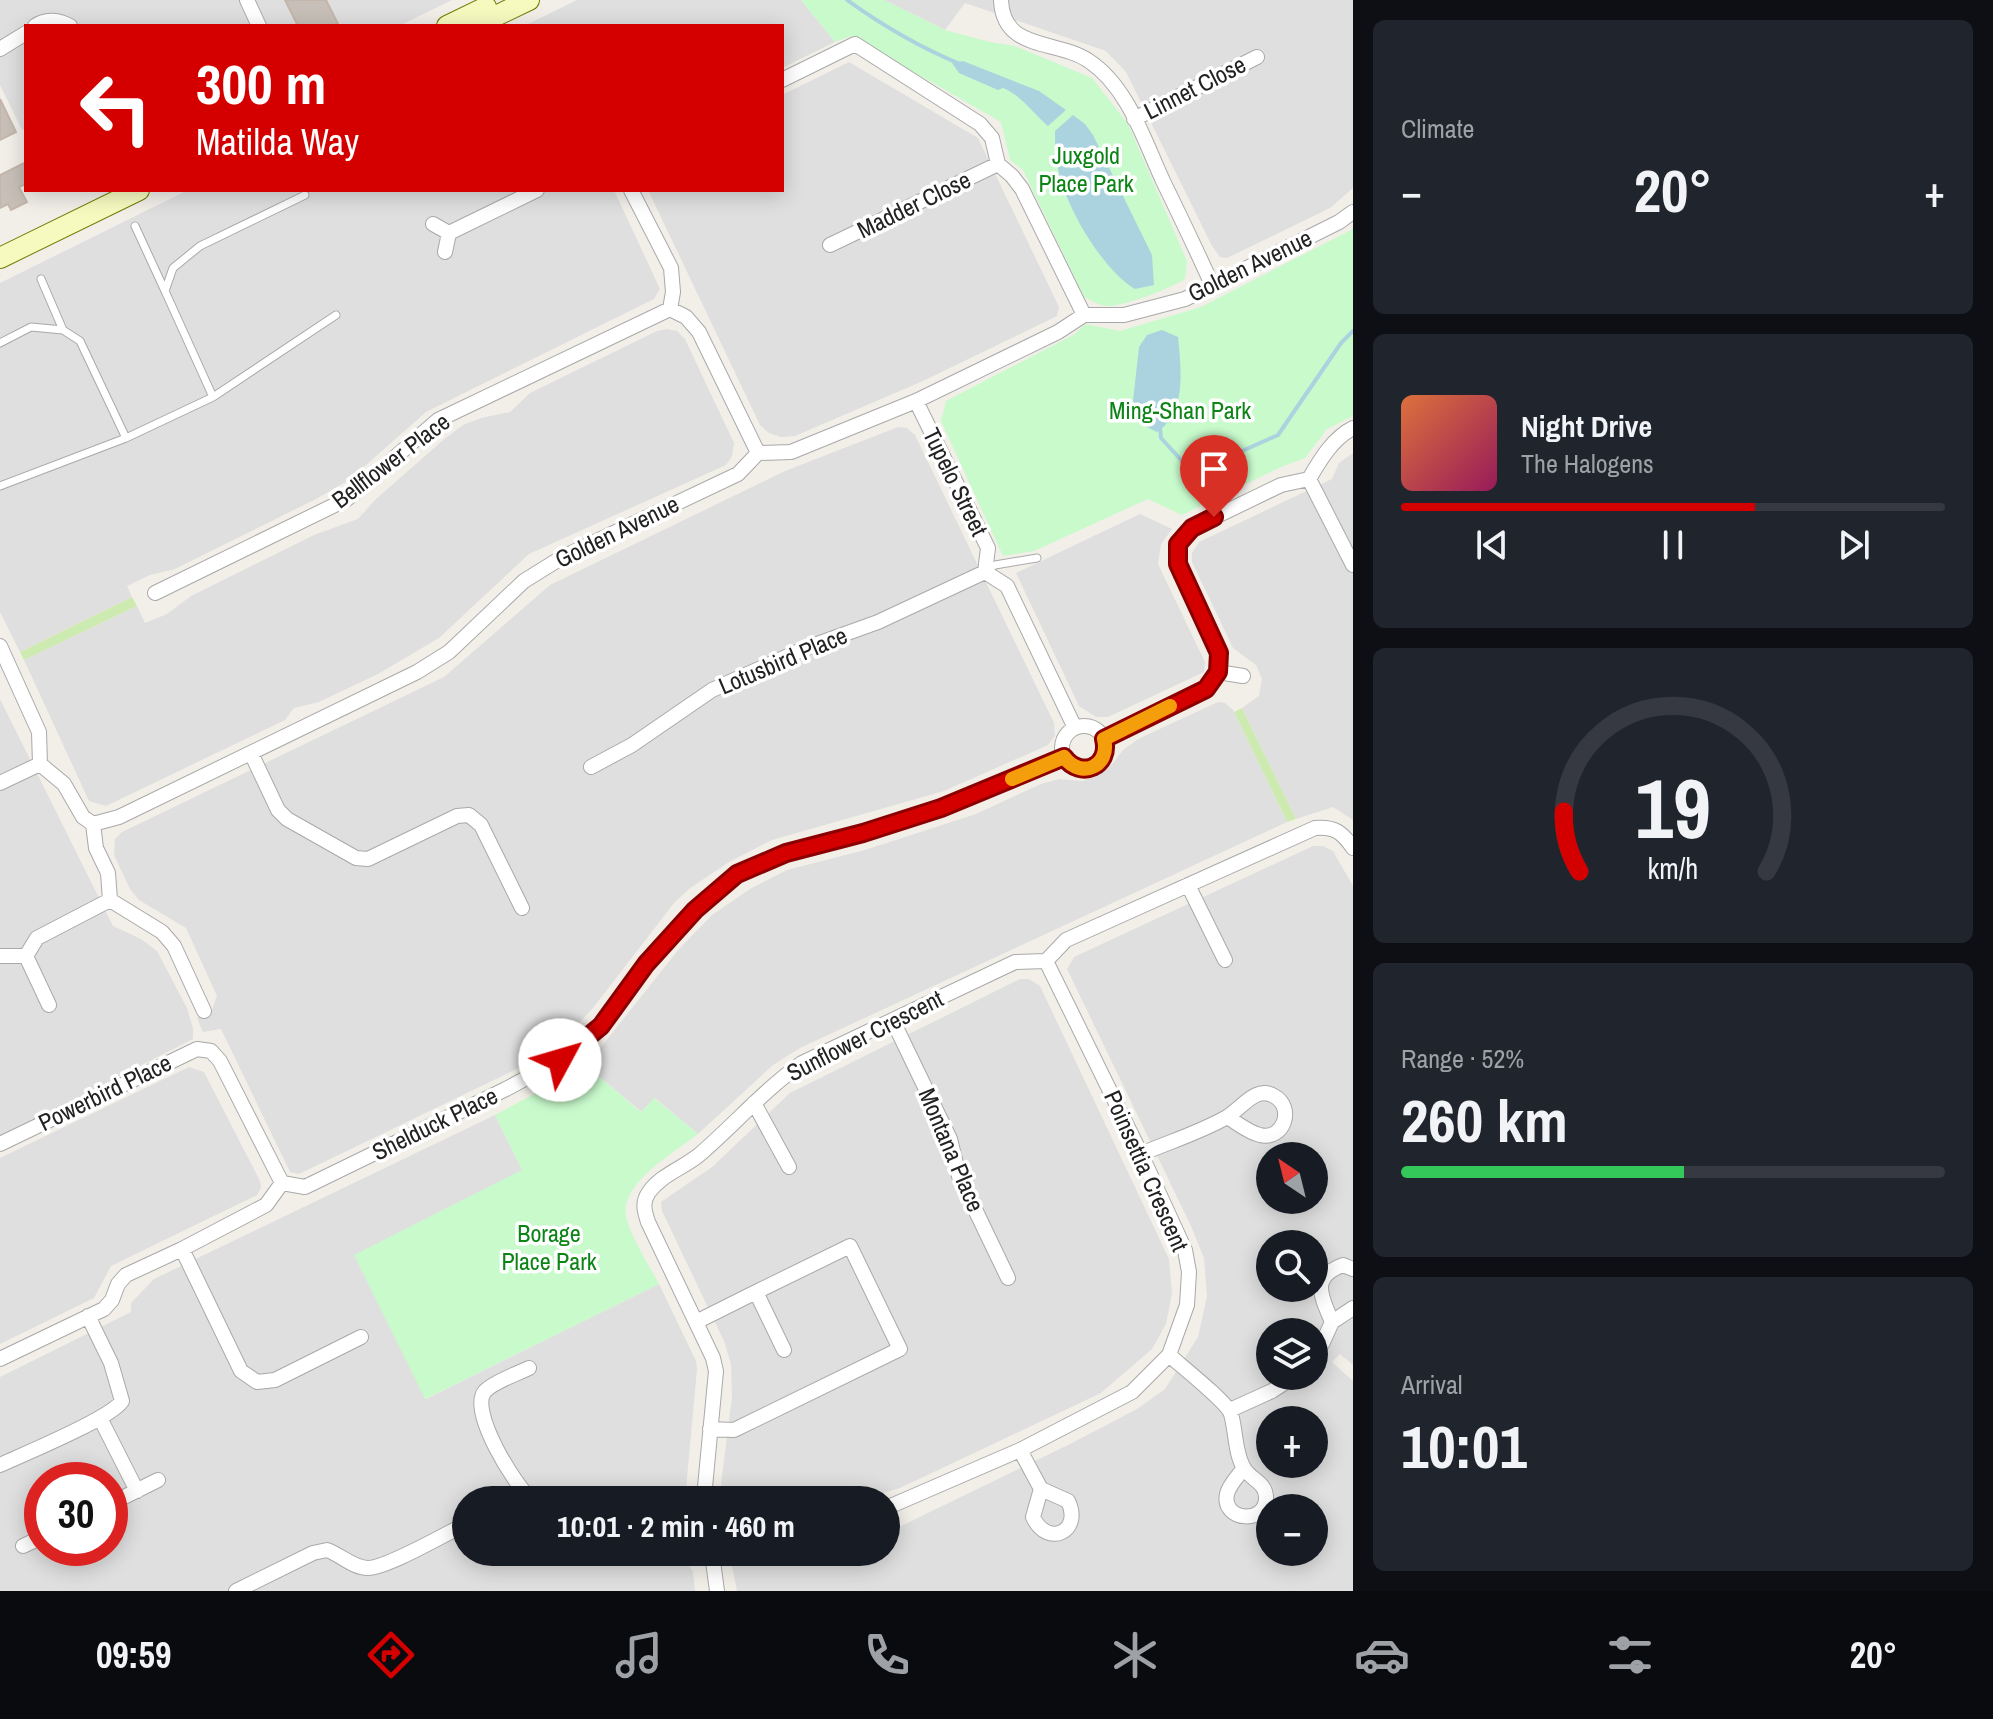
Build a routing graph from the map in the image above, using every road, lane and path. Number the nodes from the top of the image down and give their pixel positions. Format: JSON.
{"nodes":[{"id":1,"x":247,"y":0,"type":"edge"},
{"id":2,"x":500,"y":0,"type":"edge"},
{"id":3,"x":529,"y":0,"type":"edge"},
{"id":4,"x":1001,"y":0,"type":"edge"},
{"id":5,"x":38,"y":24,"type":"edge"},
{"id":6,"x":66,"y":24,"type":"edge"},
{"id":7,"x":258,"y":24,"type":"edge"},
{"id":8,"x":451,"y":24,"type":"edge"},
{"id":9,"x":479,"y":24,"type":"edge"},
{"id":10,"x":24,"y":34,"type":"edge"},
{"id":11,"x":0,"y":49,"type":"edge"},
{"id":12,"x":1257,"y":57,"type":"dead end"},
{"id":13,"x":784,"y":79,"type":"edge"},
{"id":14,"x":1134,"y":119,"type":"junction"},
{"id":15,"x":998,"y":164,"type":"junction"},
{"id":16,"x":107,"y":192,"type":"edge"},
{"id":17,"x":135,"y":192,"type":"edge"},
{"id":18,"x":533,"y":192,"type":"edge"},
{"id":19,"x":632,"y":192,"type":"edge"},
{"id":20,"x":305,"y":195,"type":"dead end"},
{"id":21,"x":1353,"y":212,"type":"edge"},
{"id":22,"x":433,"y":224,"type":"dead end"},
{"id":23,"x":135,"y":226,"type":"dead end"},
{"id":24,"x":449,"y":233,"type":"junction"},
{"id":25,"x":0,"y":244,"type":"edge"},
{"id":26,"x":830,"y":245,"type":"dead end"},
{"id":27,"x":445,"y":252,"type":"dead end"},
{"id":28,"x":0,"y":258,"type":"edge"},
{"id":29,"x":41,"y":279,"type":"dead end"},
{"id":30,"x":1213,"y":287,"type":"junction"},
{"id":31,"x":165,"y":291,"type":"junction"},
{"id":32,"x":670,"y":309,"type":"junction"},
{"id":33,"x":336,"y":315,"type":"dead end"},
{"id":34,"x":1084,"y":315,"type":"junction"},
{"id":35,"x":63,"y":330,"type":"junction"},
{"id":36,"x":0,"y":343,"type":"edge"},
{"id":37,"x":213,"y":397,"type":"junction"},
{"id":38,"x":916,"y":401,"type":"junction"},
{"id":39,"x":1353,"y":428,"type":"edge"},
{"id":40,"x":126,"y":438,"type":"junction"},
{"id":41,"x":758,"y":453,"type":"junction"},
{"id":42,"x":1309,"y":479,"type":"junction"},
{"id":43,"x":0,"y":486,"type":"edge"},
{"id":44,"x":1037,"y":558,"type":"dead end"},
{"id":45,"x":1353,"y":565,"type":"edge"},
{"id":46,"x":985,"y":572,"type":"junction"},
{"id":47,"x":155,"y":593,"type":"dead end"},
{"id":48,"x":0,"y":646,"type":"edge"},
{"id":49,"x":1218,"y":672,"type":"junction"},
{"id":50,"x":1243,"y":676,"type":"dead end"},
{"id":51,"x":1075,"y":728,"type":"junction"},
{"id":52,"x":1104,"y":739,"type":"junction"},
{"id":53,"x":251,"y":753,"type":"junction"},
{"id":54,"x":1064,"y":757,"type":"junction"},
{"id":55,"x":40,"y":764,"type":"junction"},
{"id":56,"x":591,"y":767,"type":"dead end"},
{"id":57,"x":0,"y":783,"type":"edge"},
{"id":58,"x":93,"y":824,"type":"junction"},
{"id":59,"x":1353,"y":848,"type":"edge"},
{"id":60,"x":1188,"y":885,"type":"junction"},
{"id":61,"x":110,"y":900,"type":"junction"},
{"id":62,"x":522,"y":908,"type":"dead end"},
{"id":63,"x":0,"y":956,"type":"edge"},
{"id":64,"x":26,"y":956,"type":"junction"},
{"id":65,"x":1225,"y":960,"type":"dead end"},
{"id":66,"x":1046,"y":961,"type":"junction"},
{"id":67,"x":49,"y":1005,"type":"dead end"},
{"id":68,"x":204,"y":1011,"type":"dead end"},
{"id":69,"x":893,"y":1021,"type":"junction"},
{"id":70,"x":754,"y":1103,"type":"junction"},
{"id":71,"x":1227,"y":1117,"type":"dead end"},
{"id":72,"x":0,"y":1144,"type":"edge"},
{"id":73,"x":1141,"y":1154,"type":"junction"},
{"id":74,"x":789,"y":1167,"type":"dead end"},
{"id":75,"x":282,"y":1183,"type":"junction"},
{"id":76,"x":182,"y":1249,"type":"junction"},
{"id":77,"x":1353,"y":1269,"type":"edge"},
{"id":78,"x":1008,"y":1278,"type":"dead end"},
{"id":79,"x":756,"y":1292,"type":"junction"},
{"id":80,"x":1353,"y":1308,"type":"edge"},
{"id":81,"x":88,"y":1316,"type":"junction"},
{"id":82,"x":696,"y":1322,"type":"junction"},
{"id":83,"x":1332,"y":1322,"type":"junction"},
{"id":84,"x":1328,"y":1331,"type":"edge"},
{"id":85,"x":361,"y":1337,"type":"dead end"},
{"id":86,"x":784,"y":1350,"type":"dead end"},
{"id":87,"x":1169,"y":1355,"type":"junction"},
{"id":88,"x":0,"y":1359,"type":"edge"},
{"id":89,"x":529,"y":1368,"type":"dead end"},
{"id":90,"x":1274,"y":1390,"type":"edge"},
{"id":91,"x":1230,"y":1410,"type":"junction"},
{"id":92,"x":100,"y":1418,"type":"junction"},
{"id":93,"x":710,"y":1429,"type":"junction"},
{"id":94,"x":1020,"y":1450,"type":"junction"},
{"id":95,"x":0,"y":1465,"type":"edge"},
{"id":96,"x":1244,"y":1468,"type":"dead end"},
{"id":97,"x":158,"y":1480,"type":"dead end"},
{"id":98,"x":516,"y":1486,"type":"edge"},
{"id":99,"x":705,"y":1486,"type":"edge"},
{"id":100,"x":1041,"y":1489,"type":"dead end"},
{"id":101,"x":137,"y":1491,"type":"junction"},
{"id":102,"x":128,"y":1495,"type":"edge"},
{"id":103,"x":900,"y":1502,"type":"edge"},
{"id":104,"x":452,"y":1531,"type":"edge"},
{"id":105,"x":711,"y":1566,"type":"edge"},
{"id":106,"x":236,"y":1591,"type":"edge"},
{"id":107,"x":717,"y":1591,"type":"edge"}],
"edges":[{"from":1,"to":7,"type":"street"},
{"from":2,"to":8,"type":"street"},
{"from":3,"to":9,"type":"street"},
{"from":4,"to":14,"type":"street"},
{"from":5,"to":6,"type":"street"},
{"from":10,"to":11,"type":"street"},
{"from":12,"to":14,"type":"street","name":"Linnet Close"},
{"from":13,"to":15,"type":"street"},
{"from":14,"to":30,"type":"street"},
{"from":15,"to":26,"type":"street","name":"Madder Close"},
{"from":15,"to":34,"type":"street"},
{"from":16,"to":25,"type":"street"},
{"from":17,"to":28,"type":"street"},
{"from":18,"to":24,"type":"street"},
{"from":19,"to":32,"type":"street"},
{"from":20,"to":31,"type":"lane"},
{"from":21,"to":30,"type":"street","name":"Golden Avenue"},
{"from":22,"to":24,"type":"street"},
{"from":23,"to":31,"type":"lane"},
{"from":24,"to":27,"type":"street"},
{"from":29,"to":35,"type":"lane"},
{"from":30,"to":34,"type":"street","name":"Golden Avenue"},
{"from":31,"to":37,"type":"lane"},
{"from":32,"to":41,"type":"street"},
{"from":32,"to":47,"type":"street","name":"Bellflower Place"},
{"from":33,"to":37,"type":"lane"},
{"from":34,"to":38,"type":"street"},
{"from":35,"to":36,"type":"lane"},
{"from":35,"to":40,"type":"lane"},
{"from":37,"to":40,"type":"lane"},
{"from":38,"to":41,"type":"street"},
{"from":38,"to":46,"type":"street","name":"Tupelo Street"},
{"from":39,"to":42,"type":"street"},
{"from":40,"to":43,"type":"lane"},
{"from":41,"to":53,"type":"street","name":"Golden Avenue"},
{"from":42,"to":45,"type":"street"},
{"from":42,"to":49,"type":"street"},
{"from":44,"to":46,"type":"lane"},
{"from":46,"to":51,"type":"street","name":"Tupelo Street"},
{"from":46,"to":56,"type":"street","name":"Lotusbird Place"},
{"from":48,"to":55,"type":"street"},
{"from":49,"to":50,"type":"street"},
{"from":49,"to":52,"type":"street"},
{"from":51,"to":52,"type":"street"},
{"from":51,"to":54,"type":"street"},
{"from":52,"to":54,"type":"street"},
{"from":53,"to":58,"type":"street","name":"Golden Avenue"},
{"from":53,"to":62,"type":"street"},
{"from":54,"to":75,"type":"street","name":"Shelduck Place"},
{"from":55,"to":57,"type":"street"},
{"from":55,"to":58,"type":"street"},
{"from":58,"to":61,"type":"street"},
{"from":59,"to":60,"type":"street"},
{"from":60,"to":65,"type":"street"},
{"from":60,"to":66,"type":"street"},
{"from":61,"to":64,"type":"street"},
{"from":61,"to":68,"type":"street"},
{"from":63,"to":64,"type":"street"},
{"from":64,"to":67,"type":"street"},
{"from":66,"to":69,"type":"street","name":"Sunflower Crescent"},
{"from":66,"to":73,"type":"street","name":"Poinsettia Crescent"},
{"from":69,"to":70,"type":"street","name":"Sunflower Crescent"},
{"from":69,"to":78,"type":"street","name":"Montana Place"},
{"from":70,"to":74,"type":"street"},
{"from":70,"to":82,"type":"street","name":"Sunflower Crescent"},
{"from":71,"to":73,"type":"street"},
{"from":72,"to":75,"type":"street","name":"Powerbird Place"},
{"from":73,"to":87,"type":"street","name":"Poinsettia Crescent"},
{"from":75,"to":76,"type":"street"},
{"from":76,"to":81,"type":"street"},
{"from":76,"to":85,"type":"street"},
{"from":77,"to":83,"type":"street"},
{"from":79,"to":82,"type":"street"},
{"from":79,"to":86,"type":"street"},
{"from":79,"to":93,"type":"street"},
{"from":80,"to":83,"type":"street"},
{"from":81,"to":88,"type":"street"},
{"from":81,"to":92,"type":"street"},
{"from":82,"to":93,"type":"street","name":"Sunflower Crescent"},
{"from":83,"to":84,"type":"street"},
{"from":87,"to":91,"type":"street"},
{"from":87,"to":94,"type":"street","name":"Poinsettia Crescent"},
{"from":89,"to":98,"type":"street"},
{"from":90,"to":91,"type":"street"},
{"from":91,"to":96,"type":"street"},
{"from":92,"to":95,"type":"street"},
{"from":92,"to":101,"type":"street"},
{"from":93,"to":99,"type":"street","name":"Sunflower Crescent"},
{"from":94,"to":100,"type":"street"},
{"from":94,"to":103,"type":"street","name":"Poinsettia Crescent"},
{"from":97,"to":101,"type":"street"},
{"from":101,"to":102,"type":"street"},
{"from":104,"to":106,"type":"street"},
{"from":105,"to":107,"type":"street"}]}
